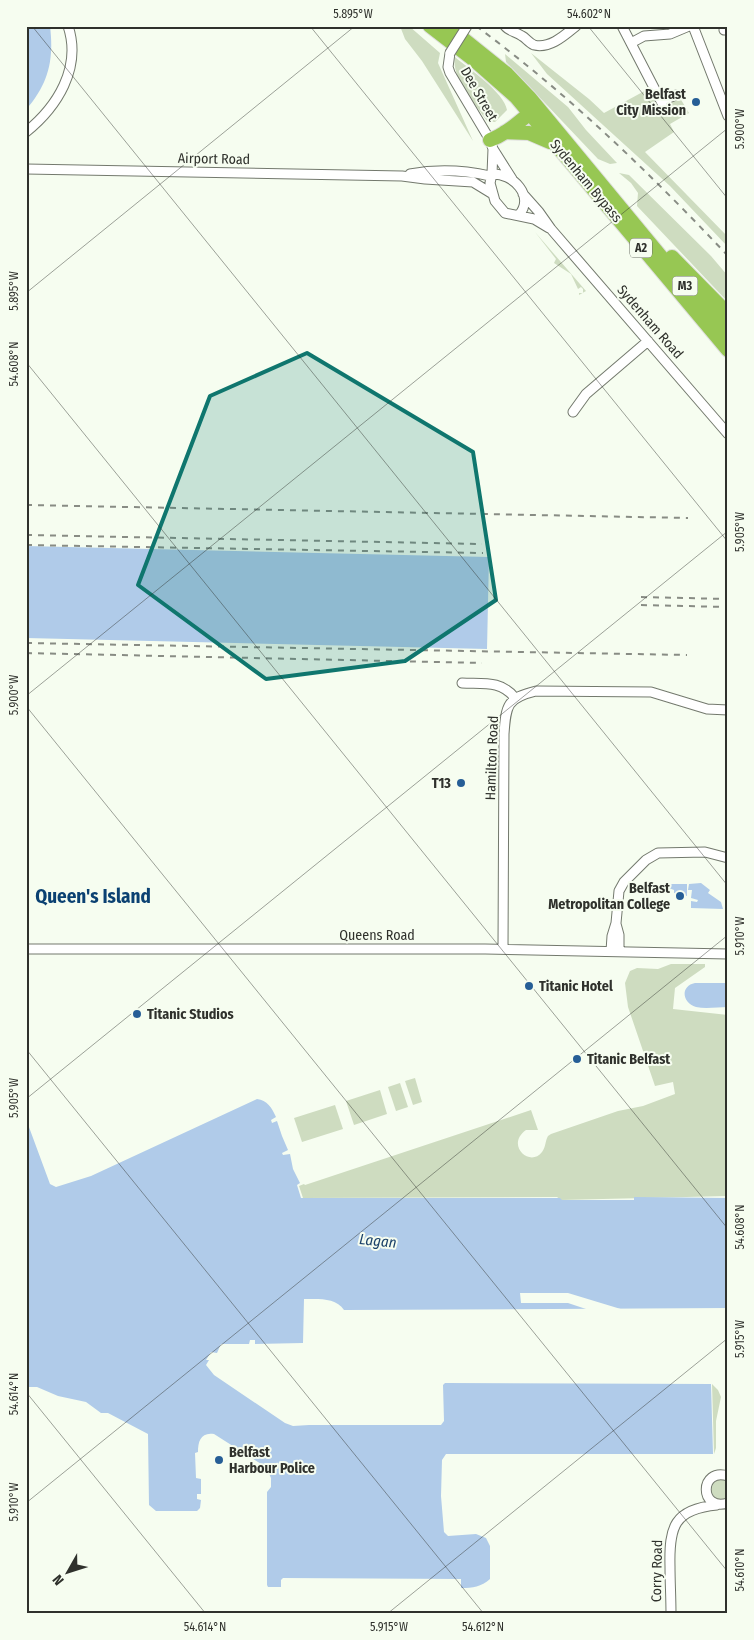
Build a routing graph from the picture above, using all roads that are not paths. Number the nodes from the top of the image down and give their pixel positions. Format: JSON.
{"nodes":[{"id":1,"x":68,"y":26,"type":"edge"},
{"id":2,"x":430,"y":26,"type":"edge"},
{"id":3,"x":447,"y":26,"type":"edge"},
{"id":4,"x":467,"y":26,"type":"edge"},
{"id":5,"x":505,"y":26,"type":"edge"},
{"id":6,"x":576,"y":26,"type":"edge"},
{"id":7,"x":622,"y":26,"type":"edge"},
{"id":8,"x":691,"y":26,"type":"edge"},
{"id":9,"x":631,"y":43,"type":"junction"},
{"id":10,"x":676,"y":95,"type":"dead end"},
{"id":11,"x":516,"y":98,"type":"junction"},
{"id":12,"x":533,"y":110,"type":"junction"},
{"id":13,"x":727,"y":114,"type":"edge"},
{"id":14,"x":26,"y":132,"type":"edge"},
{"id":15,"x":506,"y":132,"type":"junction"},
{"id":16,"x":491,"y":144,"type":"junction"},
{"id":17,"x":555,"y":145,"type":"junction"},
{"id":18,"x":26,"y":169,"type":"edge"},
{"id":19,"x":491,"y":175,"type":"junction"},
{"id":20,"x":402,"y":176,"type":"junction"},
{"id":21,"x":512,"y":179,"type":"junction"},
{"id":22,"x":491,"y":193,"type":"junction"},
{"id":23,"x":523,"y":194,"type":"junction"},
{"id":24,"x":520,"y":216,"type":"junction"},
{"id":25,"x":551,"y":229,"type":"junction"},
{"id":26,"x":644,"y":236,"type":"junction"},
{"id":27,"x":728,"y":314,"type":"edge"},
{"id":28,"x":728,"y":334,"type":"edge"},
{"id":29,"x":648,"y":341,"type":"junction"},
{"id":30,"x":728,"y":350,"type":"edge"},
{"id":31,"x":573,"y":412,"type":"dead end"},
{"id":32,"x":728,"y":434,"type":"edge"},
{"id":33,"x":462,"y":683,"type":"dead end"},
{"id":34,"x":516,"y":698,"type":"junction"},
{"id":35,"x":728,"y":710,"type":"edge"},
{"id":36,"x":728,"y":858,"type":"edge"},
{"id":37,"x":26,"y":949,"type":"edge"},
{"id":38,"x":503,"y":949,"type":"junction"},
{"id":39,"x":615,"y":951,"type":"junction"},
{"id":40,"x":728,"y":954,"type":"edge"},
{"id":41,"x":728,"y":1476,"type":"edge"},
{"id":42,"x":706,"y":1494,"type":"junction"},
{"id":43,"x":717,"y":1504,"type":"junction"},
{"id":44,"x":728,"y":1504,"type":"edge"},
{"id":45,"x":694,"y":1509,"type":"junction"},
{"id":46,"x":671,"y":1614,"type":"edge"}],
"edges":[{"from":1,"to":14,"type":"street"},
{"from":2,"to":11,"type":"highway","name":"Sydenham Bypass","number":"A2"},
{"from":3,"to":12,"type":"highway","name":"Sydenham Bypass","number":"A2"},
{"from":4,"to":16,"type":"street","name":"Dee Street","bridge":true},
{"from":5,"to":6,"type":"street"},
{"from":7,"to":9,"type":"street"},
{"from":8,"to":9,"type":"street"},
{"from":8,"to":13,"type":"street"},
{"from":9,"to":10,"type":"street"},
{"from":11,"to":12,"type":"highway","name":"Sydenham Bypass","number":"A2"},
{"from":11,"to":15,"type":"highway"},
{"from":12,"to":15,"type":"highway"},
{"from":12,"to":17,"type":"highway","name":"Sydenham Bypass","number":"A2"},
{"from":12,"to":26,"type":"highway","name":"Sydenham Bypass","number":"A2"},
{"from":15,"to":16,"type":"highway"},
{"from":15,"to":17,"type":"highway"},
{"from":16,"to":19,"type":"street"},
{"from":16,"to":21,"type":"street","name":"Dee Street"},
{"from":17,"to":30,"type":"highway","name":"Sydenham Bypass","number":"A2"},
{"from":18,"to":20,"type":"street","name":"Airport Road"},
{"from":19,"to":20,"type":"street","name":"Airport Road"},
{"from":19,"to":21,"type":"street","name":"Airport Road"},
{"from":19,"to":22,"type":"street"},
{"from":20,"to":22,"type":"street","name":"Airport Road"},
{"from":21,"to":23,"type":"street","name":"Dee Street"},
{"from":22,"to":24,"type":"street","name":"Sydenham Road"},
{"from":23,"to":24,"type":"street"},
{"from":23,"to":25,"type":"street","name":"Sydenham Road"},
{"from":24,"to":25,"type":"street","name":"Sydenham Road"},
{"from":25,"to":29,"type":"street","name":"Sydenham Road"},
{"from":26,"to":27,"type":"highway","number":"A2"},
{"from":26,"to":28,"type":"highway","number":"M3"},
{"from":29,"to":31,"type":"street"},
{"from":29,"to":32,"type":"street","name":"Sydenham Road"},
{"from":33,"to":34,"type":"street"},
{"from":34,"to":35,"type":"street"},
{"from":34,"to":38,"type":"street","name":"Hamilton Road"},
{"from":36,"to":39,"type":"street"},
{"from":37,"to":38,"type":"street","name":"Queens Road"},
{"from":38,"to":39,"type":"street","name":"Queens Road"},
{"from":39,"to":40,"type":"street","name":"Queens Road"},
{"from":41,"to":42,"type":"street","name":"Corry Road"},
{"from":42,"to":43,"type":"street"},
{"from":42,"to":45,"type":"street","name":"Corry Road"},
{"from":43,"to":44,"type":"street"},
{"from":43,"to":45,"type":"street"},
{"from":45,"to":46,"type":"street","name":"Corry Road"}]}
